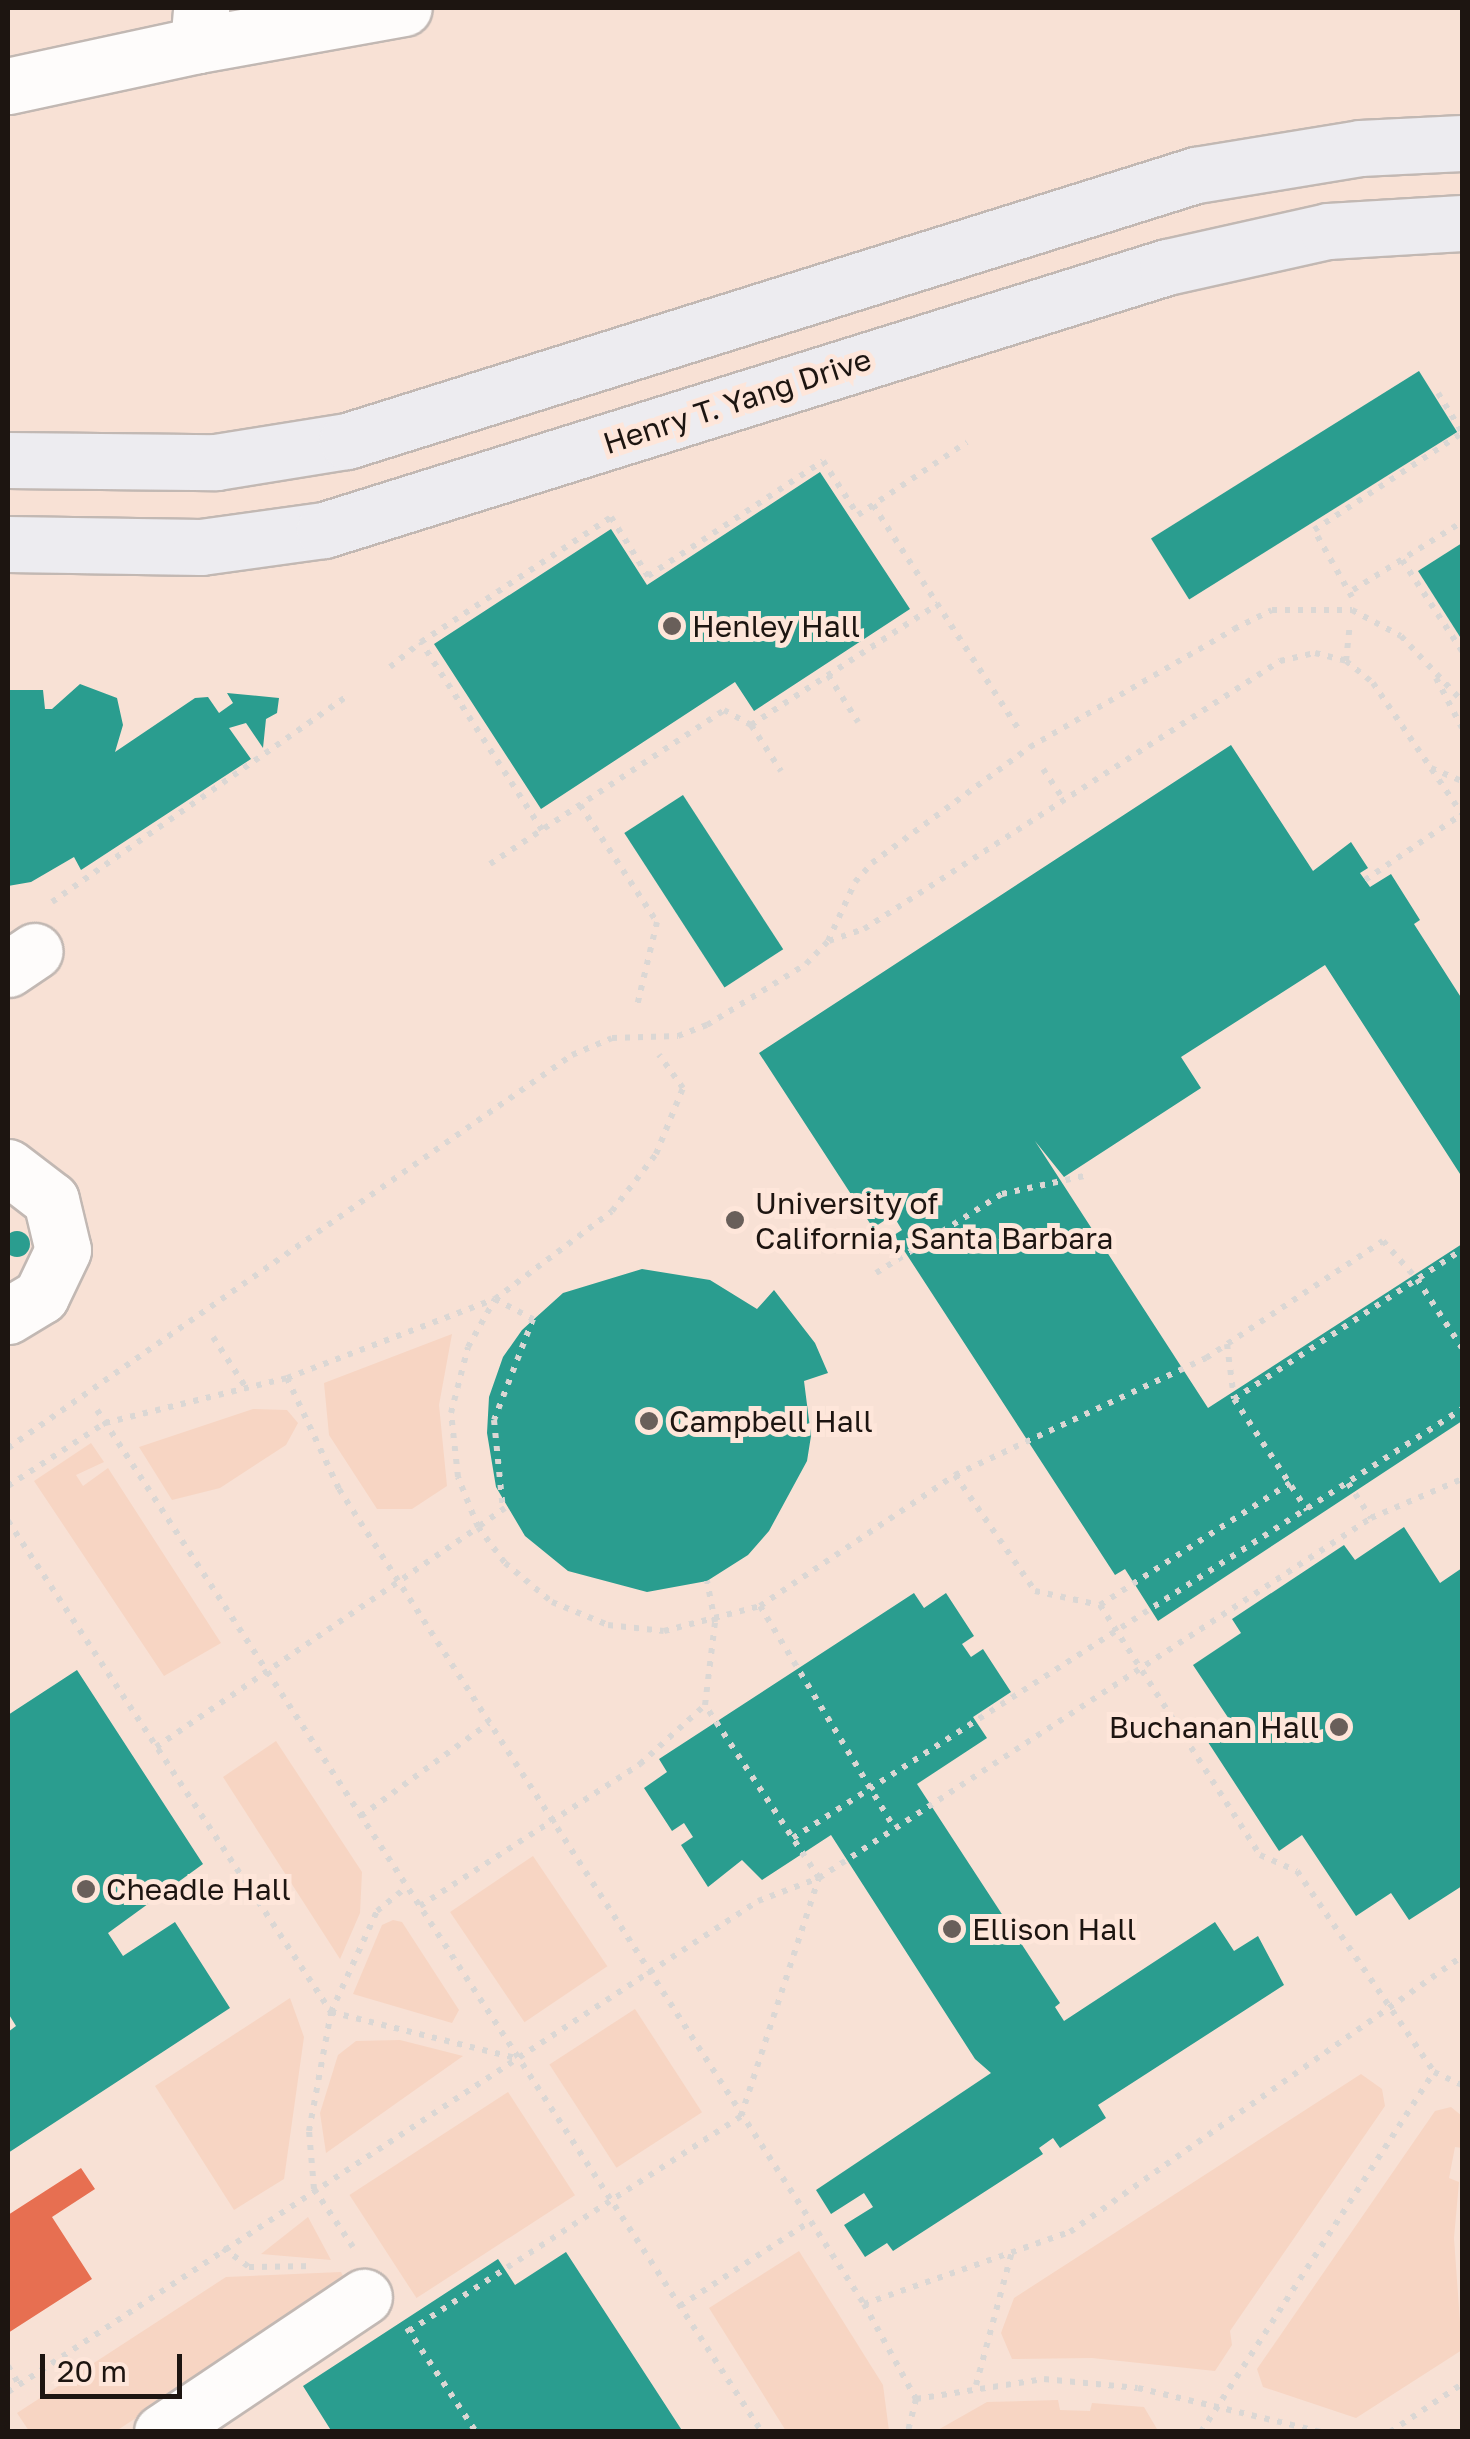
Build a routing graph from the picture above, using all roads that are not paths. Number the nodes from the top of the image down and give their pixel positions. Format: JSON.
{"nodes":[{"id":1,"x":404,"y":8,"type":"edge"},
{"id":2,"x":199,"y":26,"type":"edge"},
{"id":3,"x":8,"y":86,"type":"edge"},
{"id":4,"x":1462,"y":143,"type":"edge"},
{"id":5,"x":1462,"y":223,"type":"edge"},
{"id":6,"x":8,"y":460,"type":"edge"},
{"id":7,"x":8,"y":544,"type":"edge"},
{"id":8,"x":8,"y":1166,"type":"edge"},
{"id":9,"x":8,"y":1316,"type":"edge"},
{"id":10,"x":370,"y":2291,"type":"road end"},
{"id":11,"x":162,"y":2432,"type":"edge"}],
"edges":[{"from":1,"to":2,"type":"lane"},
{"from":2,"to":3,"type":"lane"},
{"from":4,"to":6,"type":"main road"},
{"from":5,"to":7,"type":"main road","name":"Henry T. Yang Drive"},
{"from":8,"to":9,"type":"lane"},
{"from":10,"to":11,"type":"lane"}]}
